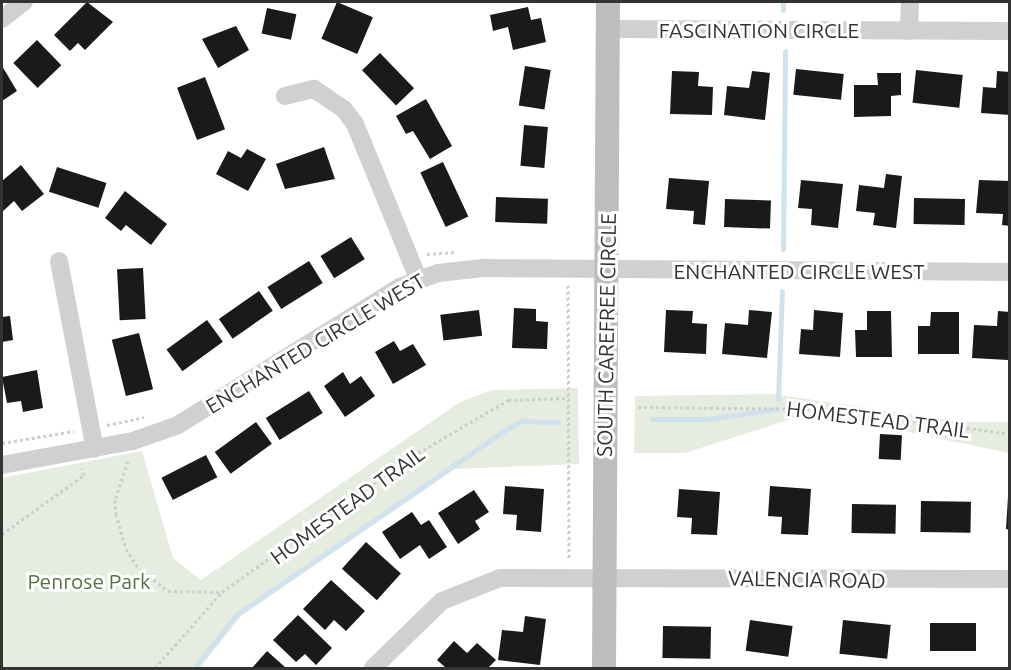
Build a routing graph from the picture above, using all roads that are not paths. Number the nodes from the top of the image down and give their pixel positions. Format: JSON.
{"nodes":[{"id":1,"x":24,"y":2,"type":"edge"},
{"id":2,"x":608,"y":2,"type":"edge"},
{"id":3,"x":910,"y":2,"type":"edge"},
{"id":4,"x":2,"y":19,"type":"edge"},
{"id":5,"x":608,"y":29,"type":"junction"},
{"id":6,"x":909,"y":31,"type":"junction"},
{"id":7,"x":1010,"y":32,"type":"edge"},
{"id":8,"x":285,"y":96,"type":"dead end"},
{"id":9,"x":59,"y":261,"type":"dead end"},
{"id":10,"x":608,"y":270,"type":"junction"},
{"id":11,"x":1010,"y":272,"type":"edge"},
{"id":12,"x":418,"y":278,"type":"junction"},
{"id":13,"x":95,"y":449,"type":"junction"},
{"id":14,"x":2,"y":465,"type":"edge"},
{"id":15,"x":605,"y":575,"type":"junction"},
{"id":16,"x":1010,"y":579,"type":"edge"},
{"id":17,"x":373,"y":669,"type":"edge"},
{"id":18,"x":604,"y":669,"type":"edge"}],
"edges":[{"from":1,"to":4,"type":"street"},
{"from":2,"to":5,"type":"main road","name":"SOUTH CAREFREE CIRCLE"},
{"from":3,"to":6,"type":"street"},
{"from":5,"to":6,"type":"street","name":"FASCINATION CIRCLE"},
{"from":5,"to":10,"type":"main road","name":"SOUTH CAREFREE CIRCLE"},
{"from":6,"to":7,"type":"street","name":"FASCINATION CIRCLE"},
{"from":8,"to":12,"type":"street"},
{"from":9,"to":13,"type":"street"},
{"from":10,"to":11,"type":"street","name":"ENCHANTED CIRCLE WEST"},
{"from":10,"to":12,"type":"street","name":"ENCHANTED CIRCLE WEST"},
{"from":10,"to":15,"type":"main road","name":"SOUTH CAREFREE CIRCLE"},
{"from":12,"to":13,"type":"street","name":"ENCHANTED CIRCLE WEST"},
{"from":13,"to":14,"type":"street","name":"ENCHANTED CIRCLE WEST"},
{"from":15,"to":16,"type":"street","name":"VALENCIA ROAD"},
{"from":15,"to":17,"type":"street","name":"VALENCIA ROAD"},
{"from":15,"to":18,"type":"main road","name":"SOUTH CAREFREE CIRCLE"}]}
